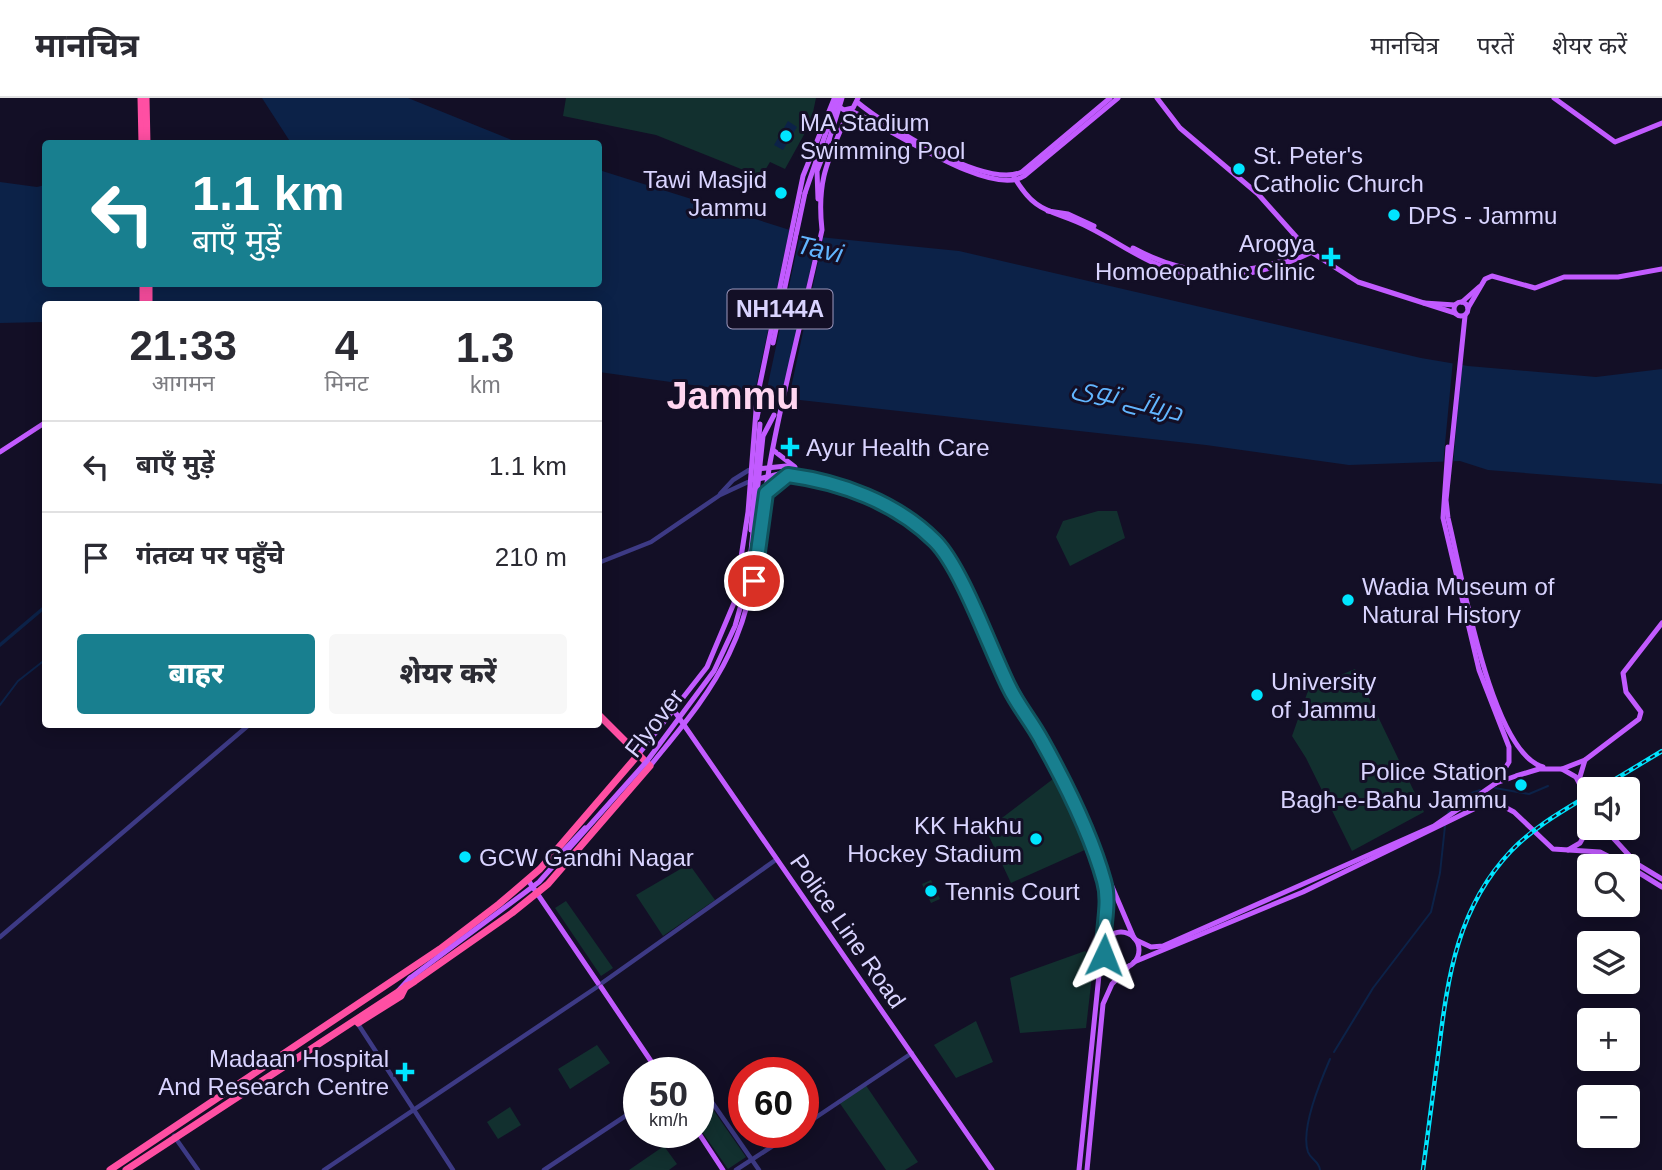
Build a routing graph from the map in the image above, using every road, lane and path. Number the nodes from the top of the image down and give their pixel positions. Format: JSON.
{"nodes":[{"id":1,"x":144,"y":98,"type":"edge"},
{"id":2,"x":837,"y":98,"type":"edge"},
{"id":3,"x":1110,"y":98,"type":"edge"},
{"id":4,"x":1118,"y":98,"type":"edge"},
{"id":5,"x":1157,"y":98,"type":"edge"},
{"id":6,"x":1554,"y":98,"type":"edge"},
{"id":7,"x":859,"y":100,"type":"edge"},
{"id":8,"x":849,"y":110,"type":"junction"},
{"id":9,"x":1662,"y":123,"type":"edge"},
{"id":10,"x":144,"y":140,"type":"edge"},
{"id":11,"x":1014,"y":178,"type":"junction"},
{"id":12,"x":820,"y":202,"type":"junction"},
{"id":13,"x":797,"y":219,"type":"junction"},
{"id":14,"x":1311,"y":251,"type":"junction"},
{"id":15,"x":1662,"y":269,"type":"edge"},
{"id":16,"x":1479,"y":287,"type":"junction"},
{"id":17,"x":1462,"y":302,"type":"junction"},
{"id":18,"x":1424,"y":303,"type":"junction"},
{"id":19,"x":1455,"y":305,"type":"junction"},
{"id":20,"x":1468,"y":308,"type":"junction"},
{"id":21,"x":1460,"y":318,"type":"junction"},
{"id":22,"x":759,"y":399,"type":"junction"},
{"id":23,"x":784,"y":404,"type":"junction"},
{"id":24,"x":760,"y":407,"type":"junction"},
{"id":25,"x":42,"y":425,"type":"edge"},
{"id":26,"x":753,"y":431,"type":"junction"},
{"id":27,"x":773,"y":450,"type":"junction"},
{"id":28,"x":0,"y":452,"type":"edge"},
{"id":29,"x":770,"y":467,"type":"junction"},
{"id":30,"x":749,"y":470,"type":"junction"},
{"id":31,"x":803,"y":473,"type":"junction"},
{"id":32,"x":788,"y":475,"type":"junction"},
{"id":33,"x":769,"y":476,"type":"junction"},
{"id":34,"x":816,"y":479,"type":"junction"},
{"id":35,"x":748,"y":482,"type":"junction"},
{"id":36,"x":766,"y":493,"type":"junction"},
{"id":37,"x":720,"y":495,"type":"junction"},
{"id":38,"x":748,"y":497,"type":"junction"},
{"id":39,"x":1445,"y":500,"type":"junction"},
{"id":40,"x":764,"y":511,"type":"junction"},
{"id":41,"x":602,"y":561,"type":"edge"},
{"id":42,"x":1662,"y":623,"type":"edge"},
{"id":43,"x":674,"y":712,"type":"junction"},
{"id":44,"x":691,"y":716,"type":"junction"},
{"id":45,"x":602,"y":718,"type":"edge"},
{"id":46,"x":684,"y":723,"type":"junction"},
{"id":47,"x":602,"y":724,"type":"edge"},
{"id":48,"x":245,"y":728,"type":"edge"},
{"id":49,"x":677,"y":733,"type":"junction"},
{"id":50,"x":692,"y":737,"type":"junction"},
{"id":51,"x":628,"y":750,"type":"junction"},
{"id":52,"x":637,"y":757,"type":"junction"},
{"id":53,"x":1585,"y":760,"type":"junction"},
{"id":54,"x":649,"y":768,"type":"junction"},
{"id":55,"x":1550,"y":769,"type":"junction"},
{"id":56,"x":1562,"y":769,"type":"junction"},
{"id":57,"x":621,"y":776,"type":"junction"},
{"id":58,"x":1581,"y":777,"type":"edge"},
{"id":59,"x":1577,"y":781,"type":"edge"},
{"id":60,"x":1496,"y":783,"type":"junction"},
{"id":61,"x":1483,"y":792,"type":"junction"},
{"id":62,"x":1491,"y":803,"type":"junction"},
{"id":63,"x":1457,"y":815,"type":"junction"},
{"id":64,"x":1438,"y":826,"type":"junction"},
{"id":65,"x":1582,"y":840,"type":"edge"},
{"id":66,"x":1615,"y":840,"type":"edge"},
{"id":67,"x":1565,"y":850,"type":"junction"},
{"id":68,"x":1604,"y":854,"type":"edge"},
{"id":69,"x":777,"y":859,"type":"junction"},
{"id":70,"x":540,"y":870,"type":"junction"},
{"id":71,"x":1640,"y":874,"type":"edge"},
{"id":72,"x":1662,"y":879,"type":"edge"},
{"id":73,"x":528,"y":880,"type":"junction"},
{"id":74,"x":1107,"y":880,"type":"junction"},
{"id":75,"x":1662,"y":887,"type":"edge"},
{"id":76,"x":536,"y":893,"type":"junction"},
{"id":77,"x":0,"y":937,"type":"edge"},
{"id":78,"x":1135,"y":939,"type":"junction"},
{"id":79,"x":1104,"y":941,"type":"junction"},
{"id":80,"x":1104,"y":957,"type":"junction"},
{"id":81,"x":1132,"y":964,"type":"junction"},
{"id":82,"x":599,"y":985,"type":"junction"},
{"id":83,"x":406,"y":986,"type":"junction"},
{"id":84,"x":397,"y":992,"type":"junction"},
{"id":85,"x":356,"y":1021,"type":"junction"},
{"id":86,"x":912,"y":1053,"type":"junction"},
{"id":87,"x":648,"y":1057,"type":"edge"},
{"id":88,"x":714,"y":1105,"type":"edge"},
{"id":89,"x":415,"y":1110,"type":"junction"},
{"id":90,"x":819,"y":1115,"type":"edge"},
{"id":91,"x":623,"y":1118,"type":"edge"},
{"id":92,"x":169,"y":1129,"type":"junction"},
{"id":93,"x":175,"y":1137,"type":"junction"},
{"id":94,"x":709,"y":1148,"type":"edge"},
{"id":95,"x":768,"y":1148,"type":"edge"},
{"id":96,"x":751,"y":1159,"type":"junction"},
{"id":97,"x":110,"y":1170,"type":"edge"},
{"id":98,"x":127,"y":1170,"type":"edge"},
{"id":99,"x":198,"y":1170,"type":"edge"},
{"id":100,"x":324,"y":1170,"type":"edge"},
{"id":101,"x":453,"y":1170,"type":"edge"},
{"id":102,"x":544,"y":1170,"type":"edge"},
{"id":103,"x":723,"y":1170,"type":"edge"},
{"id":104,"x":736,"y":1170,"type":"edge"},
{"id":105,"x":759,"y":1170,"type":"edge"},
{"id":106,"x":992,"y":1170,"type":"edge"},
{"id":107,"x":1079,"y":1170,"type":"edge"},
{"id":108,"x":1087,"y":1170,"type":"edge"}],
"edges":[{"from":1,"to":10,"type":"highway"},
{"from":2,"to":8,"type":"main road"},
{"from":2,"to":12,"type":"main road","bridge":true},
{"from":2,"to":13,"type":"main road","bridge":true},
{"from":2,"to":13,"type":"main road"},
{"from":3,"to":11,"type":"main road"},
{"from":4,"to":11,"type":"main road"},
{"from":5,"to":14,"type":"main road"},
{"from":6,"to":9,"type":"main road"},
{"from":7,"to":8,"type":"main road"},
{"from":7,"to":11,"type":"main road"},
{"from":8,"to":11,"type":"main road"},
{"from":8,"to":12,"type":"main road"},
{"from":11,"to":14,"type":"main road"},
{"from":12,"to":23,"type":"main road"},
{"from":13,"to":22,"type":"main road","number":"NH144A"},
{"from":14,"to":18,"type":"main road"},
{"from":15,"to":16,"type":"main road"},
{"from":16,"to":17,"type":"main road"},
{"from":16,"to":20,"type":"main road"},
{"from":17,"to":19,"type":"main road"},
{"from":17,"to":20,"type":"main road"},
{"from":18,"to":19,"type":"main road"},
{"from":18,"to":21,"type":"main road"},
{"from":19,"to":21,"type":"main road"},
{"from":20,"to":21,"type":"main road"},
{"from":21,"to":39,"type":"main road"},
{"from":22,"to":24,"type":"main road"},
{"from":22,"to":26,"type":"main road"},
{"from":23,"to":27,"type":"main road"},
{"from":23,"to":84,"type":"main road","name":"Flyover","bridge":true},
{"from":24,"to":26,"type":"main road"},
{"from":24,"to":70,"type":"main road","name":"Flyover","bridge":true},
{"from":25,"to":28,"type":"main road"},
{"from":26,"to":30,"type":"main road"},
{"from":27,"to":29,"type":"main road"},
{"from":27,"to":31,"type":"main road"},
{"from":29,"to":30,"type":"main road"},
{"from":29,"to":31,"type":"main road"},
{"from":29,"to":33,"type":"main road"},
{"from":30,"to":35,"type":"main road"},
{"from":30,"to":37,"type":"street"},
{"from":31,"to":34,"type":"main road"},
{"from":32,"to":33,"type":"main road"},
{"from":32,"to":34,"type":"main road"},
{"from":32,"to":36,"type":"main road"},
{"from":33,"to":35,"type":"main road"},
{"from":33,"to":36,"type":"main road"},
{"from":34,"to":74,"type":"main road"},
{"from":35,"to":37,"type":"street"},
{"from":35,"to":38,"type":"main road"},
{"from":36,"to":40,"type":"main road"},
{"from":37,"to":41,"type":"street"},
{"from":38,"to":40,"type":"main road"},
{"from":38,"to":43,"type":"main road"},
{"from":39,"to":55,"type":"main road"},
{"from":39,"to":60,"type":"main road"},
{"from":40,"to":44,"type":"main road"},
{"from":42,"to":53,"type":"main road"},
{"from":43,"to":46,"type":"main road","name":"Police Line Road"},
{"from":43,"to":52,"type":"main road"},
{"from":44,"to":46,"type":"main road"},
{"from":44,"to":50,"type":"main road"},
{"from":45,"to":52,"type":"highway"},
{"from":46,"to":49,"type":"main road"},
{"from":46,"to":50,"type":"main road","name":"Police Line Road"},
{"from":47,"to":51,"type":"highway"},
{"from":48,"to":77,"type":"street"},
{"from":49,"to":50,"type":"main road"},
{"from":49,"to":54,"type":"main road"},
{"from":50,"to":69,"type":"main road","name":"Police Line Road"},
{"from":51,"to":52,"type":"highway"},
{"from":51,"to":57,"type":"highway"},
{"from":52,"to":54,"type":"highway"},
{"from":52,"to":57,"type":"highway"},
{"from":53,"to":56,"type":"main road"},
{"from":53,"to":58,"type":"main road"},
{"from":54,"to":76,"type":"highway"},
{"from":55,"to":56,"type":"main road"},
{"from":55,"to":60,"type":"main road"},
{"from":56,"to":59,"type":"main road"},
{"from":57,"to":70,"type":"highway"},
{"from":60,"to":61,"type":"main road"},
{"from":61,"to":62,"type":"main road"},
{"from":61,"to":63,"type":"main road"},
{"from":62,"to":63,"type":"main road"},
{"from":62,"to":67,"type":"main road"},
{"from":63,"to":64,"type":"main road"},
{"from":64,"to":78,"type":"main road"},
{"from":64,"to":81,"type":"main road"},
{"from":65,"to":67,"type":"main road"},
{"from":66,"to":72,"type":"main road"},
{"from":67,"to":68,"type":"main road"},
{"from":69,"to":82,"type":"street"},
{"from":69,"to":86,"type":"main road","name":"Police Line Road"},
{"from":70,"to":73,"type":"highway"},
{"from":71,"to":75,"type":"main road"},
{"from":73,"to":76,"type":"main road"},
{"from":73,"to":92,"type":"highway"},
{"from":74,"to":78,"type":"main road"},
{"from":74,"to":79,"type":"main road"},
{"from":76,"to":82,"type":"main road"},
{"from":76,"to":83,"type":"highway"},
{"from":78,"to":79,"type":"main road"},
{"from":78,"to":81,"type":"main road"},
{"from":79,"to":80,"type":"main road"},
{"from":80,"to":81,"type":"main road"},
{"from":80,"to":107,"type":"main road"},
{"from":81,"to":108,"type":"main road"},
{"from":82,"to":87,"type":"main road"},
{"from":82,"to":89,"type":"street"},
{"from":83,"to":84,"type":"highway"},
{"from":83,"to":85,"type":"highway"},
{"from":84,"to":85,"type":"highway"},
{"from":85,"to":89,"type":"street"},
{"from":85,"to":93,"type":"highway"},
{"from":86,"to":90,"type":"street"},
{"from":86,"to":106,"type":"main road","name":"Police Line Road"},
{"from":88,"to":96,"type":"street"},
{"from":89,"to":100,"type":"street"},
{"from":89,"to":101,"type":"street"},
{"from":91,"to":102,"type":"street"},
{"from":92,"to":93,"type":"street"},
{"from":92,"to":97,"type":"highway"},
{"from":93,"to":98,"type":"highway"},
{"from":93,"to":99,"type":"street"},
{"from":94,"to":103,"type":"main road"},
{"from":95,"to":96,"type":"street"},
{"from":96,"to":104,"type":"street"},
{"from":96,"to":105,"type":"street"}]}
